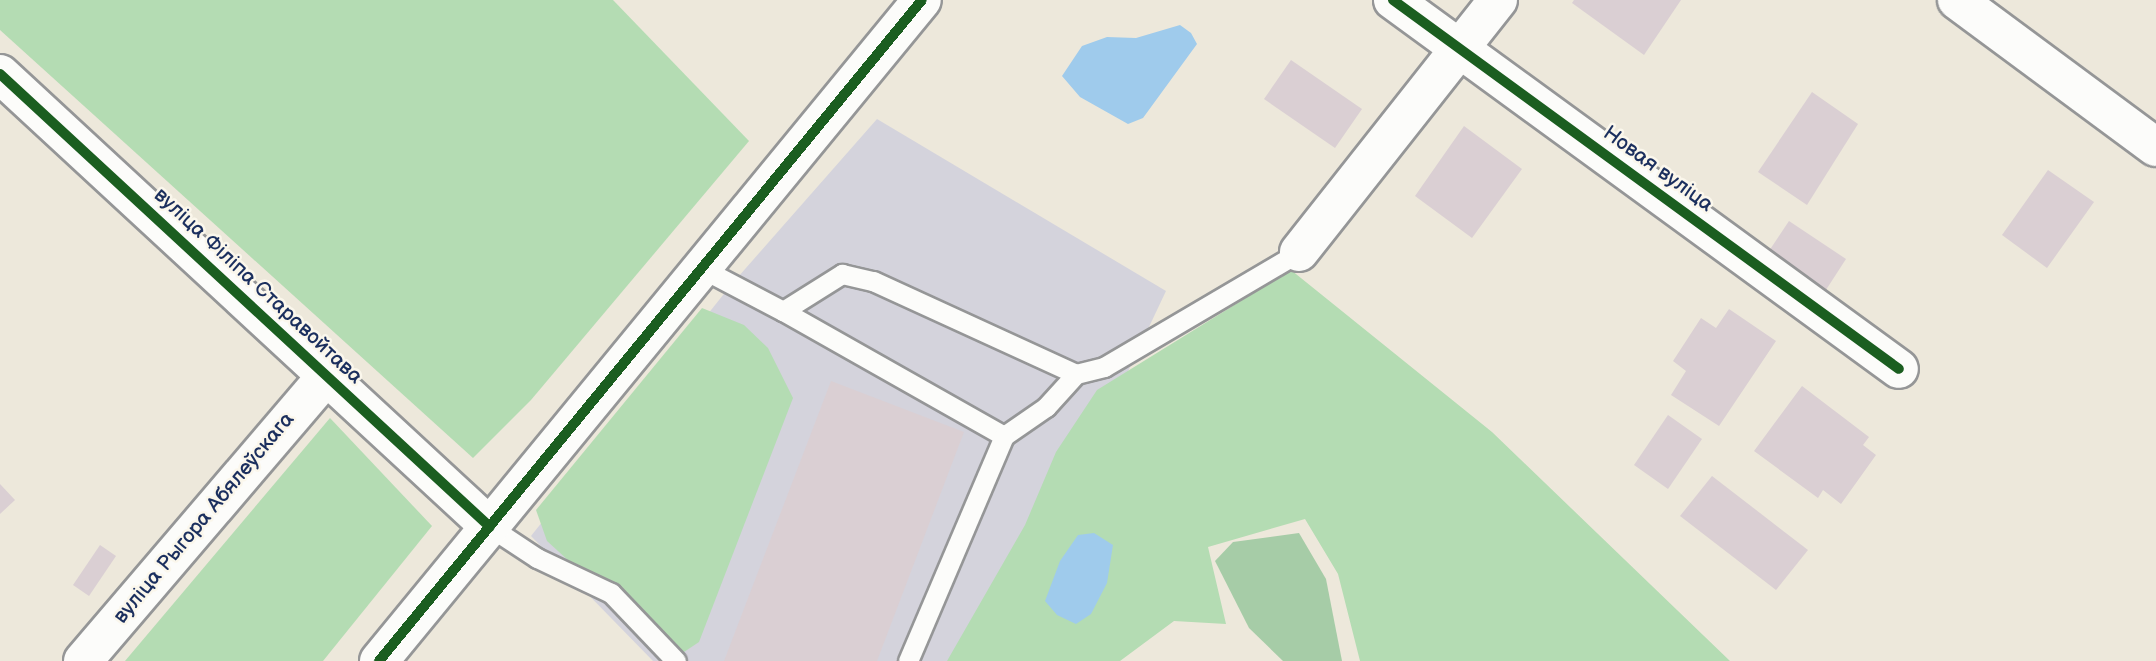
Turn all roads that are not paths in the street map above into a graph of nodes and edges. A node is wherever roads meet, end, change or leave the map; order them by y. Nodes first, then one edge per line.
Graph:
1 (922, 0) edge
2 (1393, 0) edge
3 (1498, 0) edge
4 (1956, 0) edge
5 (1461, 49) junction
6 (0, 74) edge
7 (2156, 147) edge
8 (1299, 252) joint
9 (701, 268) junction
10 (783, 311) junction
11 (1899, 369) dead end
12 (1076, 374) junction
13 (326, 376) junction
14 (1004, 436) junction
15 (490, 527) junction
16 (83, 661) edge
17 (379, 661) edge
18 (676, 661) edge
19 (908, 661) edge

1 - 9 street
2 - 5 street, Новая вуліца
3 - 5 street
4 - 7 street
5 - 8 street
5 - 11 street, Новая вуліца
6 - 13 street, вуліца Філіпа Старавойтава
8 - 12 lane
9 - 10 lane
9 - 15 street
10 - 12 lane
10 - 14 lane
12 - 14 lane
13 - 15 street, вуліца Філіпа Старавойтава
13 - 16 street, вуліца Рыгора Абялеўскага
14 - 19 lane
15 - 17 street
15 - 18 lane

